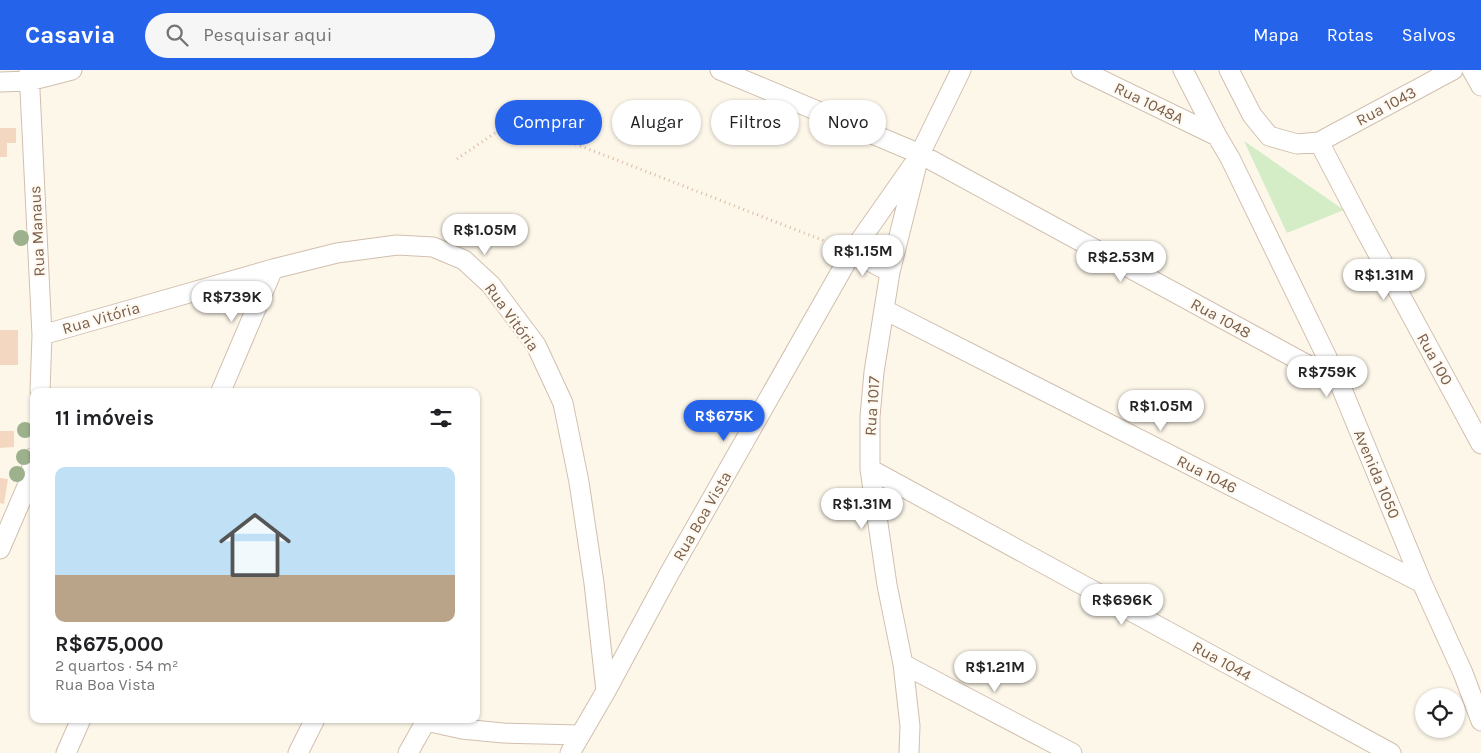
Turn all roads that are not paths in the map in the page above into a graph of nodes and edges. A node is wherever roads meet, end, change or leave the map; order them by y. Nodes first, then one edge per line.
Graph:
1 (72, 70) edge
2 (720, 70) edge
3 (961, 70) edge
4 (1081, 70) edge
5 (1183, 70) edge
6 (1229, 70) edge
7 (1453, 70) edge
8 (1472, 70) edge
9 (29, 75) edge
10 (0, 82) edge
11 (1481, 86) edge
12 (1217, 136) junction
13 (1319, 142) junction
14 (919, 155) junction
15 (852, 252) junction
16 (273, 269) junction
17 (890, 272) junction
18 (885, 310) junction
19 (42, 335) junction
20 (1338, 382) junction
21 (40, 388) edge
22 (222, 388) edge
23 (1481, 444) edge
24 (870, 469) junction
25 (30, 475) edge
26 (0, 549) edge
27 (1422, 583) junction
28 (903, 664) junction
29 (606, 690) junction
30 (1481, 721) edge
31 (79, 723) edge
32 (313, 723) edge
33 (423, 723) edge
34 (437, 723) edge
35 (580, 735) junction
36 (66, 753) edge
37 (298, 753) edge
38 (408, 753) edge
39 (570, 753) edge
40 (909, 753) edge
41 (1072, 753) edge
42 (1391, 753) edge

1 - 9 street
2 - 14 street, Rua 1048
3 - 14 street, Rua 1017
4 - 12 street, Rua 1048A
5 - 12 street, Avenida 1050
6 - 13 street
7 - 13 street, Rua 1043
8 - 11 street
9 - 10 street
9 - 19 street, Rua Manaus
12 - 20 street, Avenida 1050
13 - 23 street, Rua 100
14 - 15 street, Rua Boa Vista
14 - 17 street, Rua 1017
14 - 20 street, Rua 1048
15 - 17 street
15 - 29 street, Rua Boa Vista
16 - 19 street, Rua Vitória
16 - 22 street
16 - 29 street, Rua Vitória
17 - 18 street, Rua 1017
18 - 24 street, Rua 1017
18 - 27 street, Rua 1046
19 - 21 street, Rua Manaus
20 - 27 street, Avenida 1050
24 - 28 street, Rua 1017
24 - 42 street, Rua 1044
25 - 26 street
27 - 30 street, Avenida 1050
28 - 40 street, Rua 1017
28 - 41 street
29 - 35 street, Rua Boa Vista
31 - 36 street
32 - 37 street
33 - 38 street
34 - 35 street
35 - 39 street, Rua Boa Vista

